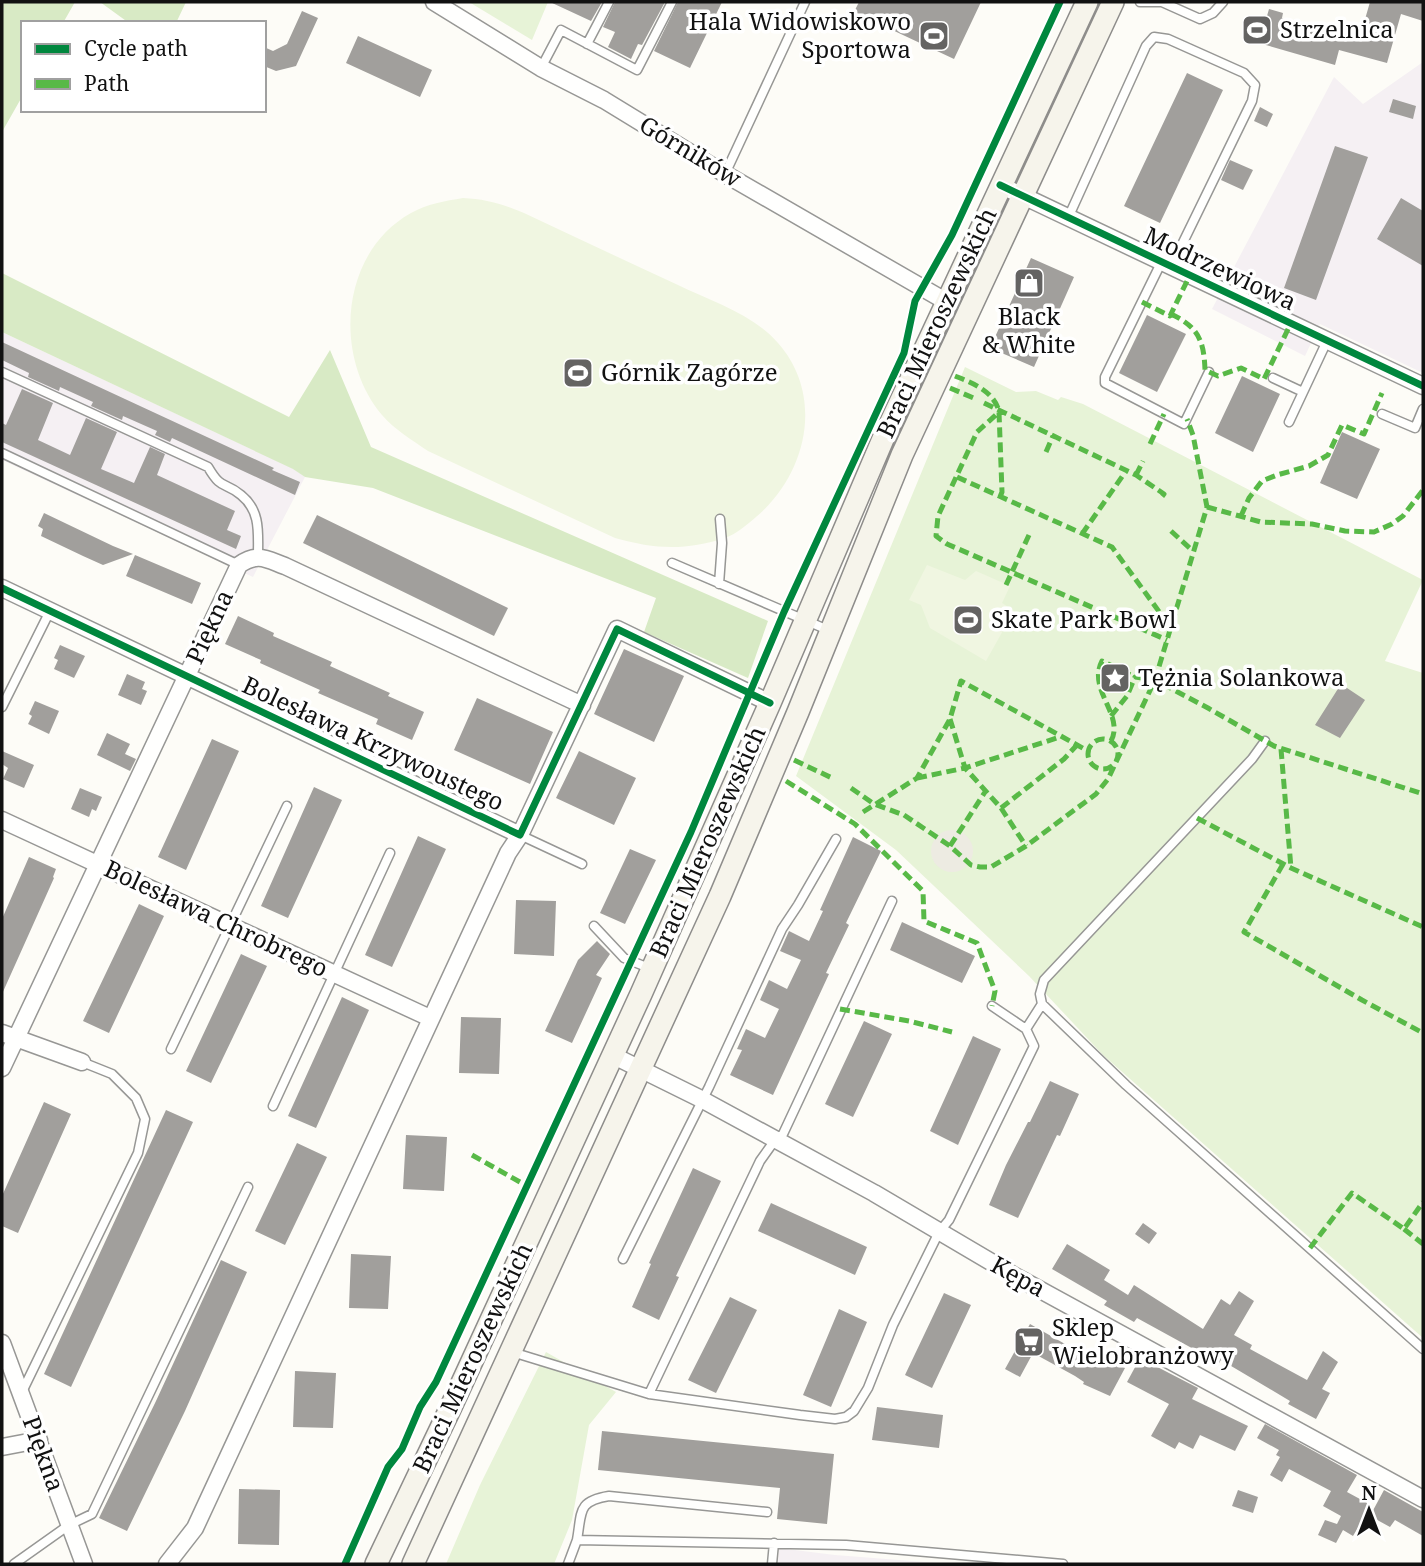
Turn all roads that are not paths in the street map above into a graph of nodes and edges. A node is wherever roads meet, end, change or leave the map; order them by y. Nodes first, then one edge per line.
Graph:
1 (434, 2) edge
2 (609, 2) edge
3 (672, 2) edge
4 (805, 2) edge
5 (1087, 2) edge
6 (1113, 2) edge
7 (1140, 2) edge
8 (1223, 2) edge
9 (587, 44) junction
10 (541, 68) junction
11 (725, 174) junction
12 (1000, 186) junction
13 (1022, 197) junction
14 (1068, 218) junction
15 (1165, 265) junction
16 (947, 302) junction
17 (1327, 341) junction
18 (2, 372) edge
19 (1209, 372) dead end
20 (1273, 379) dead end
21 (1423, 386) edge
22 (1303, 392) junction
23 (1423, 409) edge
24 (1382, 414) dead end
25 (1289, 422) dead end
26 (2, 453) edge
27 (720, 519) dead end
28 (258, 556) junction
29 (672, 564) dead end
30 (239, 565) junction
31 (719, 584) junction
32 (2, 589) edge
33 (50, 611) junction
34 (805, 621) junction
35 (831, 631) junction
36 (187, 677) junction
37 (770, 703) junction
38 (582, 705) junction
39 (2, 707) edge
40 (1265, 741) dead end
41 (287, 806) dead end
42 (2, 820) edge
43 (520, 835) junction
44 (836, 839) dead end
45 (390, 853) dead end
46 (97, 863) junction
47 (582, 864) dead end
48 (892, 901) dead end
49 (231, 924) junction
50 (594, 926) dead end
51 (652, 970) junction
52 (335, 975) junction
53 (1042, 1004) junction
54 (992, 1006) dead end
55 (430, 1018) junction
56 (1026, 1030) junction
57 (9, 1036) edge
58 (172, 1049) dead end
59 (612, 1055) junction
60 (82, 1062) joint
61 (2, 1068) edge
62 (641, 1069) junction
63 (701, 1099) junction
64 (273, 1106) dead end
65 (775, 1140) junction
66 (248, 1187) dead end
67 (939, 1232) junction
68 (623, 1259) dead end
69 (2, 1343) edge
70 (1423, 1349) edge
71 (512, 1352) junction
72 (5, 1359) edge
73 (649, 1394) junction
74 (21, 1395) junction
75 (39, 1440) junction
76 (2, 1447) edge
77 (1423, 1499) edge
78 (767, 1512) dead end
79 (69, 1525) junction
80 (578, 1540) junction
81 (774, 1543) junction
82 (14, 1564) edge
83 (84, 1564) edge
84 (167, 1564) edge
85 (376, 1564) edge
86 (413, 1564) edge
87 (568, 1564) edge
88 (772, 1564) edge
89 (1063, 1564) edge

1 - 10 street, Górników
2 - 9 lane
3 - 9 lane
4 - 11 lane
5 - 12 main road, Braci Mieroszewskich
6 - 13 main road, Braci Mieroszewskich
7 - 8 lane
9 - 10 lane
10 - 11 street, Górników
11 - 16 street, Górników
12 - 13 street, Modrzewiowa
12 - 16 main road, Braci Mieroszewskich
13 - 14 street, Modrzewiowa
13 - 35 main road, Braci Mieroszewskich
14 - 15 street, Modrzewiowa
14 - 15 lane
15 - 17 street, Modrzewiowa
15 - 19 lane
16 - 34 main road, Braci Mieroszewskich
17 - 21 street, Modrzewiowa
17 - 22 lane
18 - 28 lane
20 - 22 lane
22 - 25 lane
23 - 24 lane
26 - 30 lane
27 - 31 lane
28 - 30 street, Piękna
28 - 38 street
29 - 31 lane
30 - 36 street, Piękna
31 - 34 lane
32 - 33 street, Bolesława Krzywoustego
33 - 36 street, Bolesława Krzywoustego
33 - 39 lane
34 - 35 lane
34 - 37 main road, Braci Mieroszewskich
35 - 62 main road, Braci Mieroszewskich
36 - 43 street, Bolesława Krzywoustego
36 - 46 street, Piękna
37 - 38 street, Bolesława Krzywoustego
37 - 51 main road, Braci Mieroszewskich
38 - 43 street, Bolesława Krzywoustego
40 - 53 lane
41 - 49 lane
42 - 46 street, Bolesława Chrobrego
43 - 47 lane
43 - 55 street
44 - 63 lane
45 - 52 lane
46 - 49 street, Bolesława Chrobrego
46 - 57 street, Piękna
48 - 65 lane
49 - 52 street, Bolesława Chrobrego
49 - 58 lane
50 - 51 lane
51 - 59 main road, Braci Mieroszewskich
52 - 55 street, Bolesława Chrobrego
52 - 64 lane
53 - 56 lane
53 - 70 lane
54 - 56 lane
55 - 84 street
56 - 67 lane
57 - 60 street
57 - 61 street, Piękna
59 - 62 street, Kępa
59 - 85 main road, Braci Mieroszewskich
60 - 74 lane
62 - 63 street, Kępa
62 - 71 main road, Braci Mieroszewskich
63 - 65 street, Kępa
63 - 68 lane
65 - 67 street, Kępa
65 - 73 lane
66 - 79 lane
67 - 73 lane
67 - 77 street, Kępa
69 - 72 street, Piękna
71 - 73 lane
71 - 86 main road, Braci Mieroszewskich
72 - 74 street, Piękna
74 - 75 street, Piękna
75 - 76 street
75 - 79 street, Piękna
78 - 80 lane
79 - 82 lane
79 - 83 street, Piękna
80 - 81 lane
80 - 87 lane
81 - 88 lane
81 - 89 lane

